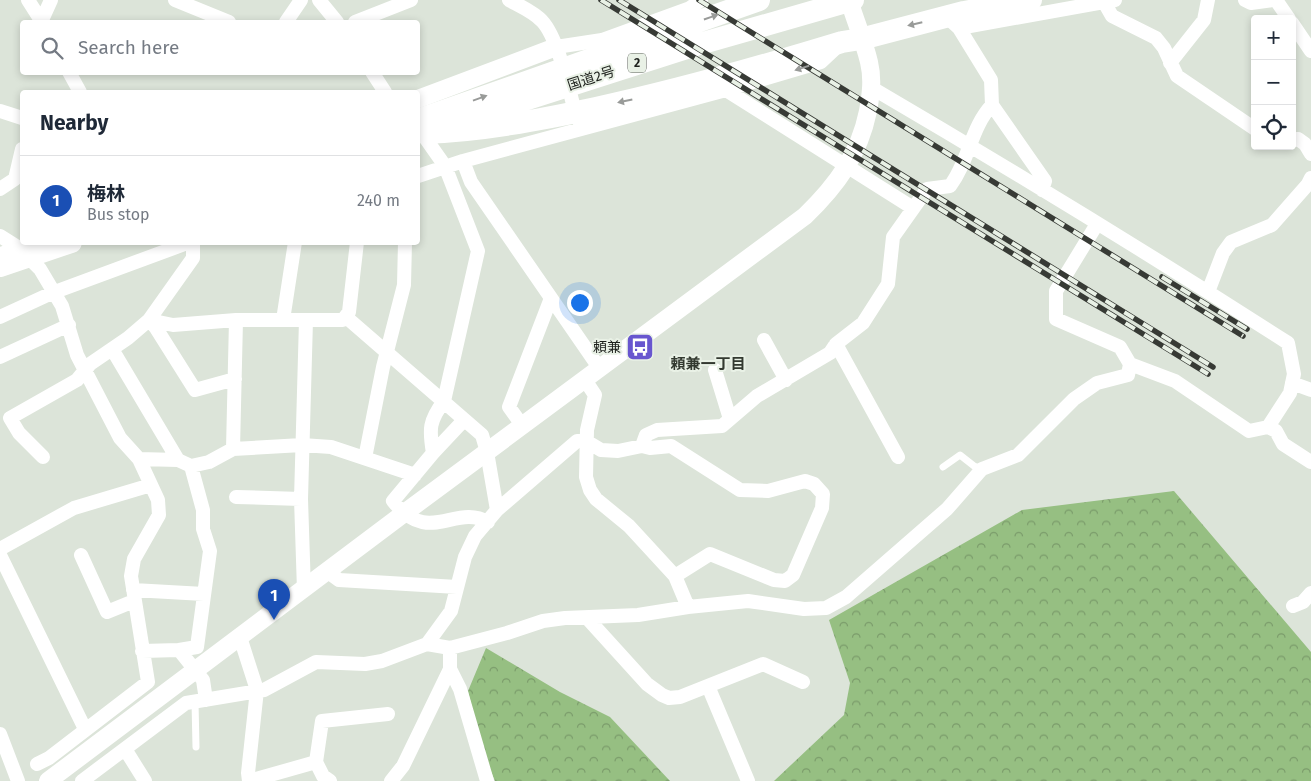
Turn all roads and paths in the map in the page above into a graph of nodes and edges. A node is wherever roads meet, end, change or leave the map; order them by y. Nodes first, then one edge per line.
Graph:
1 (28, 0) edge
2 (51, 0) edge
3 (175, 0) edge
4 (301, 0) edge
5 (319, 0) edge
6 (411, 0) edge
7 (510, 0) edge
8 (701, 0) edge
9 (760, 0) edge
10 (849, 0) edge
11 (853, 0) edge
12 (1031, 0) edge
13 (1208, 0) edge
14 (1245, 0) edge
15 (1275, 0) edge
16 (1109, 1) edge
17 (1286, 15) edge
18 (41, 20) edge
19 (43, 20) edge
20 (224, 20) edge
21 (287, 20) edge
22 (335, 20) edge
23 (360, 20) edge
24 (953, 22) junction
25 (1296, 30) edge
26 (851, 41) junction
27 (556, 46) junction
28 (1311, 51) edge
29 (1170, 64) junction
30 (71, 75) edge
31 (374, 75) edge
32 (872, 88) junction
33 (79, 90) edge
34 (384, 90) edge
35 (726, 90) junction
36 (420, 98) edge
37 (992, 105) junction
38 (0, 111) edge
39 (20, 117) edge
40 (1251, 126) edge
41 (420, 128) edge
42 (420, 128) edge
43 (420, 128) edge
44 (420, 129) edge
45 (580, 130) junction
46 (1296, 139) edge
47 (970, 146) junction
48 (1311, 154) edge
49 (20, 158) edge
50 (463, 161) junction
51 (445, 166) junction
52 (847, 167) junction
53 (420, 175) edge
54 (1310, 182) edge
55 (0, 189) edge
56 (1042, 190) junction
57 (913, 208) junction
58 (1097, 224) junction
59 (0, 236) edge
60 (28, 245) edge
61 (62, 245) edge
62 (183, 245) edge
63 (192, 245) edge
64 (295, 245) edge
65 (358, 245) edge
66 (405, 245) edge
67 (19, 248) junction
68 (0, 254) edge
69 (0, 266) edge
70 (1208, 292) junction
71 (52, 293) junction
72 (551, 298) junction
73 (0, 317) edge
74 (346, 317) junction
75 (236, 320) junction
76 (283, 320) junction
77 (306, 320) junction
78 (155, 323) junction
79 (68, 325) junction
80 (764, 340) dead end
81 (836, 344) junction
82 (112, 349) junction
83 (388, 352) junction
84 (0, 357) edge
85 (1130, 364) junction
86 (600, 369) junction
87 (87, 370) junction
88 (715, 370) dead end
89 (235, 379) junction
90 (584, 380) junction
91 (786, 380) junction
92 (1292, 383) junction
93 (1311, 390) edge
94 (444, 401) junction
95 (730, 419) junction
96 (464, 420) junction
97 (522, 425) junction
98 (1268, 427) junction
99 (586, 441) junction
100 (302, 444) junction
101 (642, 446) junction
102 (233, 449) junction
103 (487, 452) junction
104 (433, 453) junction
105 (43, 457) dead end
106 (898, 457) dead end
107 (365, 458) junction
108 (140, 459) junction
109 (178, 460) junction
110 (1311, 462) edge
111 (191, 466) junction
112 (943, 466) dead end
113 (982, 469) junction
114 (414, 475) junction
115 (151, 485) junction
116 (236, 497) dead end
117 (301, 499) junction
118 (497, 510) junction
119 (403, 514) junction
120 (488, 522) junction
121 (0, 549) edge
122 (0, 555) edge
123 (81, 555) dead end
124 (328, 572) junction
125 (675, 576) junction
126 (457, 587) junction
127 (304, 590) junction
128 (1311, 593) edge
129 (204, 594) junction
130 (134, 595) junction
131 (1293, 606) dead end
132 (688, 607) junction
133 (588, 619) junction
134 (240, 636) junction
135 (427, 644) junction
136 (450, 648) junction
137 (180, 650) junction
138 (142, 651) junction
139 (450, 669) junction
140 (195, 671) junction
141 (803, 682) dead end
142 (708, 686) junction
143 (257, 690) junction
144 (200, 701) junction
145 (388, 714) dead end
146 (85, 729) junction
147 (0, 734) edge
148 (196, 747) dead end
149 (125, 749) junction
150 (316, 762) junction
151 (37, 764) dead end
152 (18, 781) edge
153 (48, 781) edge
154 (82, 781) edge
155 (145, 781) edge
156 (249, 781) edge
157 (330, 781) edge
158 (392, 781) edge
159 (487, 781) edge
160 (748, 781) edge

1 - 18 street
2 - 19 street
3 - 20 street
4 - 21 street
5 - 22 street
6 - 23 street
7 - 27 street
8 - 27 street
41 -> 9 highway
10 - 26 street
11 - 43 highway, 国道2号 / 2
12 - 24 highway
13 - 29 street
14 - 15 street
15 - 17 street
16 - 24 street
16 - 29 street
24 -> 26 highway
24 - 37 street
25 - 28 street
26 - 32 street
26 -> 35 street
26 -> 42 highway
27 - 36 street
27 - 45 street
29 - 40 street
30 - 33 street
31 - 34 street
32 - 47 street
32 - 52 street
35 - 45 street
35 - 52 street
37 - 47 street
37 - 56 street
38 - 39 street
44 - 51 street
45 - 50 street
46 - 48 street
47 - 56 street
47 - 57 street
49 - 55 street
50 - 51 street
50 - 72 street
51 - 53 street
51 - 94 street
52 - 57 street
52 - 86 street
54 - 70 street
56 - 58 street
57 - 81 street
58 - 70 street
58 - 85 street
59 - 67 street
60 - 67 street
61 - 69 highway
62 - 71 street
63 - 78 street
64 - 76 street
65 - 74 street
66 - 83 street
67 - 68 street
67 - 71 street
70 - 92 street
71 - 73 street
71 - 79 street
72 - 86 street
72 - 97 street
74 - 77 street
74 - 83 street
75 - 76 street
75 - 78 street
75 - 89 street
76 - 77 street
77 - 100 street
78 - 82 street
78 - 89 street
79 - 84 street
79 - 87 street
80 - 91 street
81 - 91 street
81 - 106 street
82 - 87 street
82 - 109 street
83 - 94 street
83 - 107 street
85 - 98 street
85 - 113 street
86 - 90 street
87 - 105 street
87 - 108 street
88 - 95 street
89 - 102 street
90 - 97 street
90 - 99 street
91 - 95 street
92 - 93 street
92 - 98 street
94 - 96 street
94 - 104 street
95 - 101 street
96 - 103 street
96 - 104 street
97 - 103 street
98 - 110 street
99 - 101 street
99 - 118 street
99 - 125 street
100 - 102 street
100 - 107 street
100 - 117 street
101 - 125 street
102 - 111 street
103 - 118 street
103 - 119 street
104 - 114 street
107 - 114 street
108 - 109 street
108 - 115 street
109 - 111 street
111 - 129 street
112 - 113 lane
113 - 132 street
114 - 119 street
115 - 121 street
115 - 130 street
116 - 117 street
117 - 127 street
118 - 120 street
119 - 120 street
119 - 124 street
120 - 126 street
122 - 146 street
123 - 130 street
124 - 126 street
124 - 127 street
125 - 132 street
126 - 135 street
127 - 134 street
128 - 131 street
129 - 130 street
129 - 137 street
130 - 138 street
132 - 133 street
133 - 136 street
133 - 142 street
134 - 140 street
134 - 143 street
135 - 136 street
135 - 143 street
136 - 139 street
137 - 138 street
137 - 140 street
138 - 146 street
139 - 158 street
139 - 159 street
140 - 144 street
140 - 153 street
141 - 142 street
142 - 160 street
143 - 144 street
143 - 156 street
144 - 148 lane
144 - 149 street
145 - 150 street
146 - 151 street
147 - 152 street
149 - 154 street
149 - 155 street
150 - 156 street
150 - 157 street

